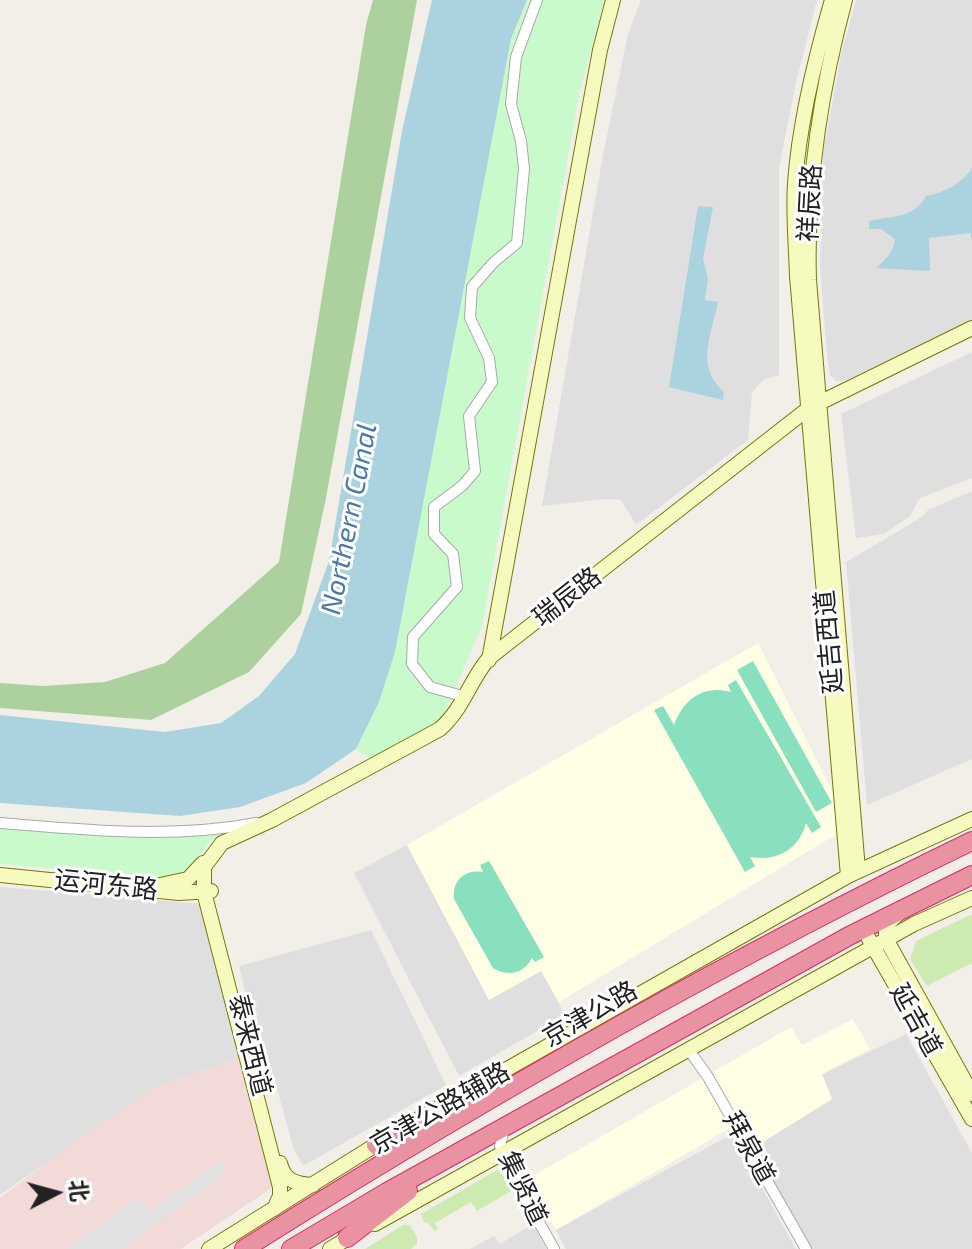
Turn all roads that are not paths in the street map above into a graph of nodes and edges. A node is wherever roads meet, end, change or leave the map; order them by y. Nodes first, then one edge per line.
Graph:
1 (537, 0) edge
2 (613, 0) edge
3 (832, 0) edge
4 (845, 0) edge
5 (972, 328) edge
6 (972, 335) edge
7 (813, 381) junction
8 (815, 409) junction
9 (792, 426) junction
10 (489, 664) junction
11 (466, 697) junction
12 (279, 819) junction
13 (972, 819) edge
14 (0, 823) edge
15 (972, 841) edge
16 (0, 873) edge
17 (853, 873) junction
18 (972, 875) edge
19 (206, 880) junction
20 (157, 885) junction
21 (972, 898) edge
22 (906, 907) junction
23 (849, 936) junction
24 (880, 942) junction
25 (689, 1050) junction
26 (972, 1094) edge
27 (470, 1111) junction
28 (972, 1119) edge
29 (506, 1126) junction
30 (376, 1145) junction
31 (466, 1148) junction
32 (498, 1155) junction
33 (437, 1165) junction
34 (313, 1185) junction
35 (274, 1209) junction
36 (347, 1238) junction
37 (209, 1249) edge
38 (244, 1249) edge
39 (291, 1249) edge
40 (330, 1249) edge
41 (552, 1249) edge
42 (806, 1249) edge

1 - 11 street
2 - 10 street
3 - 7 street, 祥辰路
4 - 7 street, 祥辰路
5 - 8 street, 瑞辰路
6 - 8 street, 瑞辰路
7 - 8 street, 祥辰路
7 - 9 street
8 - 9 street, 瑞辰路
8 - 17 street, 延吉西道
9 - 10 street, 瑞辰路
10 - 11 street, 瑞辰路
10 - 12 street, 瑞辰路
11 - 12 street, 瑞辰路
12 - 14 street
12 - 19 street, 瑞辰路
13 - 17 street, 京津公路辅路
15 - 27 highway, 京津公路
16 - 19 street, 运河东路
16 - 20 street
17 - 30 street, 京津公路辅路
18 - 22 highway
19 - 20 street
19 - 20 street, 瑞辰路
19 - 34 street, 泰来西道
19 - 35 street, 泰来西道
21 - 24 street
22 - 23 highway
22 - 24 street
23 - 24 street
23 - 29 highway
24 - 25 street
24 - 26 street, 延吉道
24 - 28 street, 延吉道
25 - 32 street
25 - 42 street, 拜泉道
27 - 30 highway
27 - 38 highway, 京津公路
29 - 31 highway
29 - 32 street, 集贤道
30 - 34 street, 京津公路辅路
31 - 32 street, 集贤道
31 - 33 highway
32 - 36 street
32 - 41 street, 集贤道
33 - 36 highway
33 - 39 highway
34 - 35 street, 京津公路辅路
35 - 37 street, 京津公路辅路
36 - 40 street

